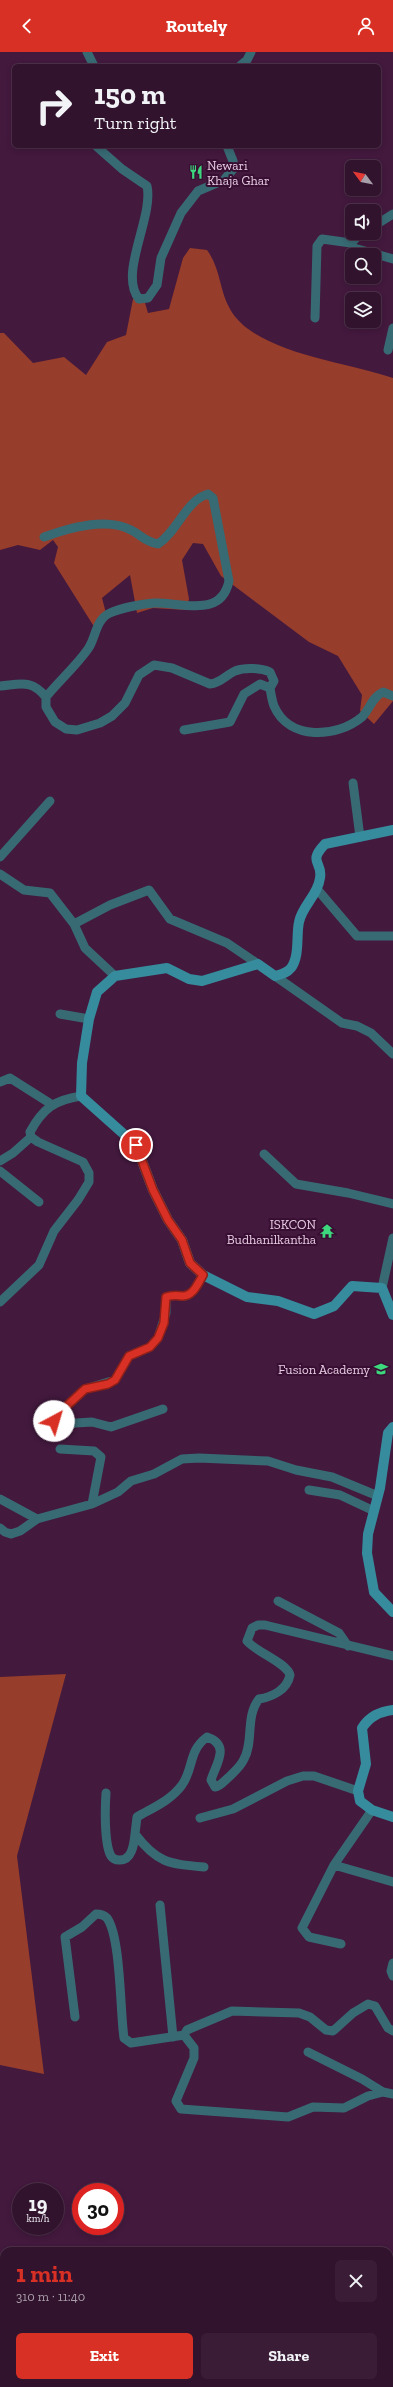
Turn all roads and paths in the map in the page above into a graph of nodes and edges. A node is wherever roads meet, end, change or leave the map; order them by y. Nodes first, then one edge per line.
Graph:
1 (87, 52) edge
2 (250, 52) edge
3 (93, 64) edge
4 (242, 64) edge
5 (98, 148) edge
6 (228, 148) edge
7 (393, 214) edge
8 (381, 222) edge
9 (354, 240) edge
10 (351, 243) junction
11 (393, 259) edge
12 (315, 318) dead end
13 (393, 328) edge
14 (388, 350) dead end
15 (44, 537) dead end
16 (0, 686) edge
17 (270, 688) junction
18 (393, 696) edge
19 (46, 697) junction
20 (184, 730) dead end
21 (354, 783) dead end
22 (50, 801) dead end
23 (393, 830) edge
24 (360, 837) junction
25 (0, 857) edge
26 (0, 874) edge
27 (317, 889) junction
28 (74, 924) junction
29 (393, 936) edge
30 (258, 964) junction
31 (115, 976) junction
32 (275, 976) junction
33 (60, 1014) dead end
34 (89, 1019) junction
35 (393, 1054) edge
36 (0, 1082) edge
37 (82, 1096) junction
38 (51, 1104) junction
39 (31, 1137) junction
40 (264, 1154) dead end
41 (0, 1161) edge
42 (0, 1171) edge
43 (39, 1202) dead end
44 (393, 1204) edge
45 (393, 1238) edge
46 (203, 1275) junction
47 (382, 1288) junction
48 (0, 1302) edge
49 (393, 1316) edge
50 (163, 1409) dead end
51 (393, 1427) edge
52 (60, 1449) dead end
53 (309, 1490) dead end
54 (378, 1496) junction
55 (0, 1499) edge
56 (92, 1504) junction
57 (374, 1511) junction
58 (37, 1519) junction
59 (0, 1528) edge
60 (278, 1601) dead end
61 (393, 1612) edge
62 (348, 1646) junction
63 (393, 1656) edge
64 (393, 1710) edge
65 (358, 1791) junction
66 (106, 1793) dead end
67 (372, 1810) junction
68 (393, 1816) edge
69 (200, 1818) dead end
70 (135, 1834) junction
71 (334, 1865) junction
72 (204, 1867) dead end
73 (393, 1882) edge
74 (160, 1906) dead end
75 (341, 1944) dead end
76 (393, 1963) edge
77 (393, 1976) edge
78 (75, 2017) dead end
79 (393, 2030) edge
80 (184, 2035) junction
81 (173, 2037) junction
82 (308, 2052) dead end
83 (384, 2092) junction
84 (393, 2094) edge
85 (393, 2324) edge
86 (393, 2331) edge

1 - 3 street
2 - 4 street
5 - 6 street
7 - 8 street
9 - 10 street
10 - 11 street
10 - 12 street
13 - 14 street
15 - 19 street
16 - 19 street
17 - 18 street
17 - 19 street
17 - 20 street
21 - 24 street
22 - 25 street
23 - 24 street
24 - 27 street
26 - 28 street
27 - 29 street
27 - 32 street
28 - 30 street
28 - 31 street
30 - 31 street
30 - 32 street
31 - 34 street
32 - 35 street
33 - 34 street
34 - 37 street
36 - 38 street
37 - 38 street
37 - 46 street
38 - 39 street
39 - 41 street
39 - 48 street
40 - 44 street
42 - 43 street
45 - 47 street
46 - 47 street
46 - 50 street
47 - 49 street
51 - 54 street
52 - 56 street
53 - 57 street
54 - 56 street
54 - 57 street
55 - 58 street
56 - 58 street
57 - 61 street
58 - 59 street
60 - 62 street
62 - 63 street
62 - 70 street
64 - 65 street
65 - 67 street
65 - 69 street
66 - 70 street
67 - 68 street
67 - 71 street
70 - 72 street
71 - 73 street
71 - 75 street
74 - 81 street
76 - 77 street
78 - 81 street
79 - 80 street
80 - 81 street
80 - 83 street
82 - 83 street
83 - 84 street
85 - 86 street

